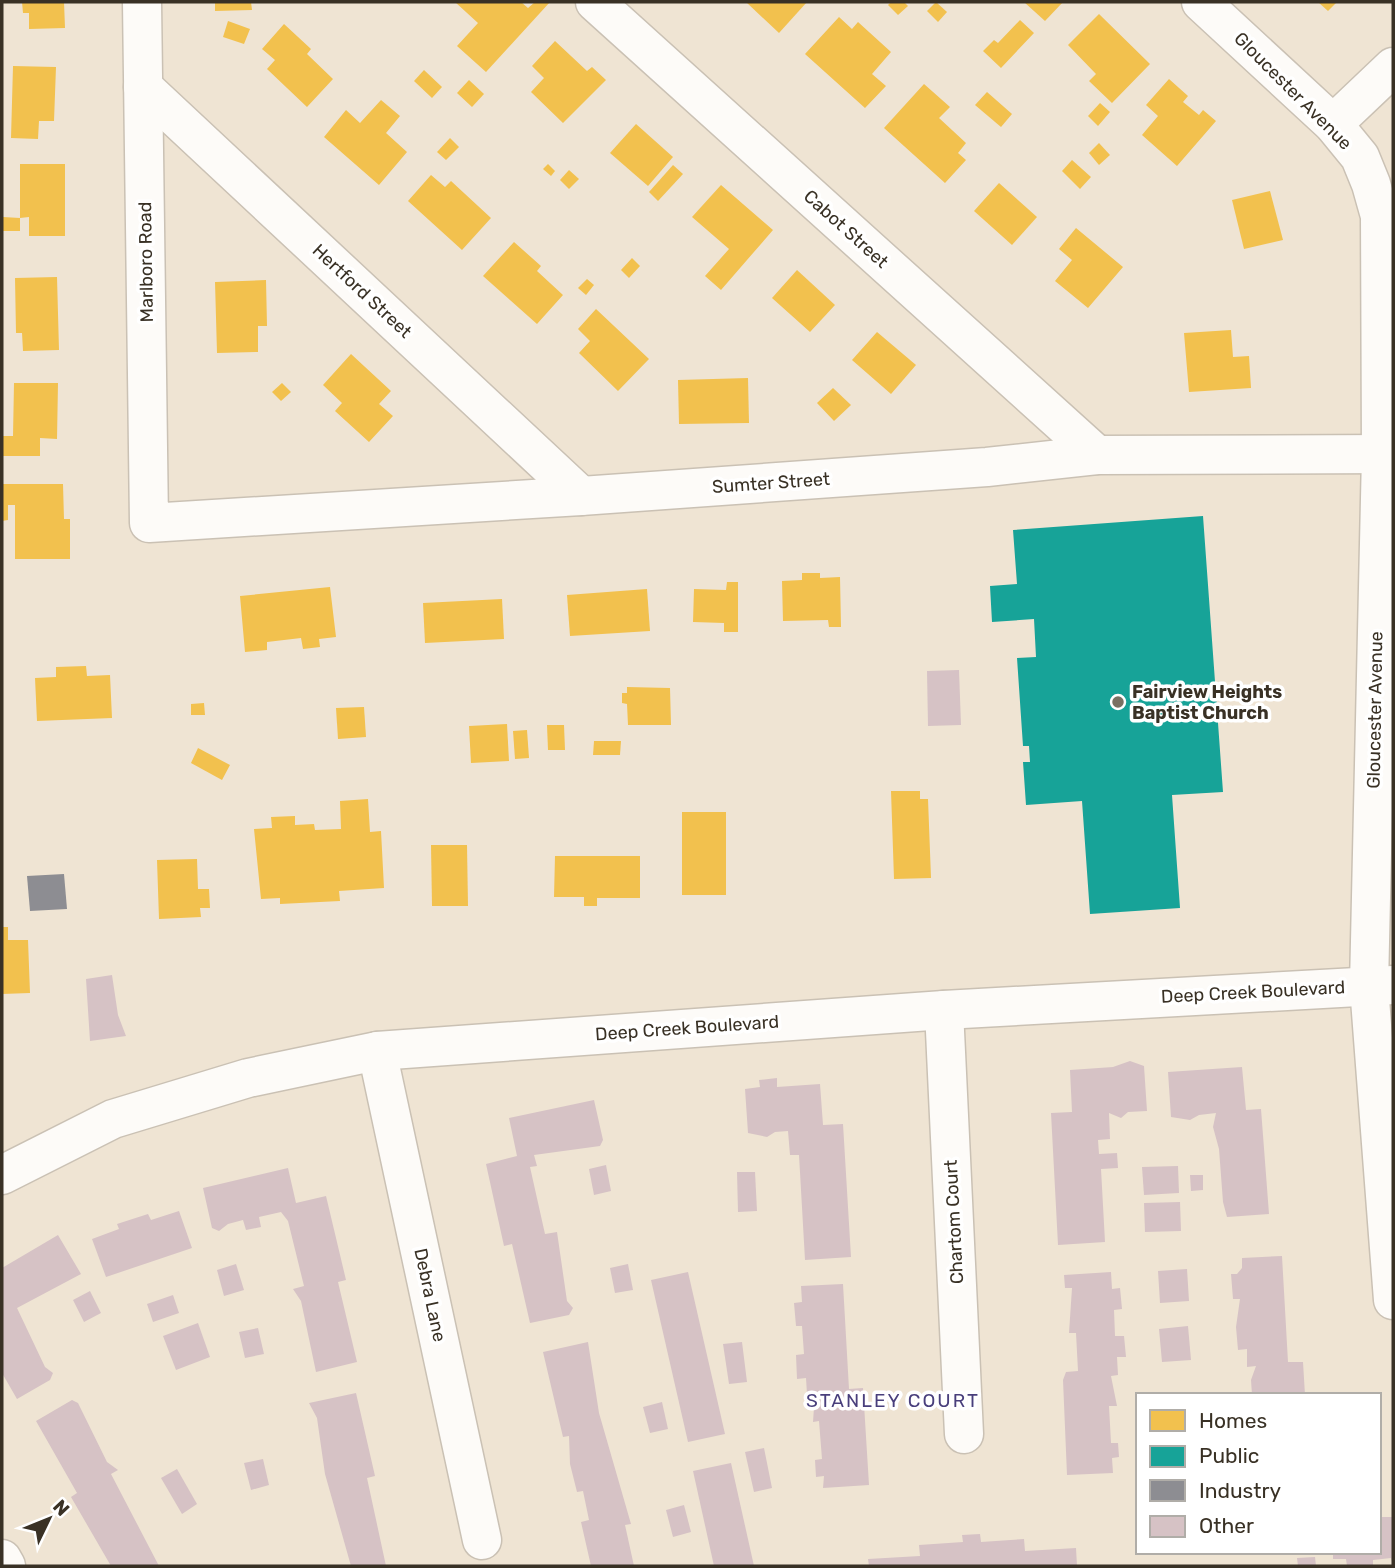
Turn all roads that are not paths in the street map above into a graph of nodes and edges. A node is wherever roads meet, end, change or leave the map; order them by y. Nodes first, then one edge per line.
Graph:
1 (142, 2) edge
2 (595, 2) edge
3 (1201, 2) edge
4 (1393, 66) edge
5 (143, 87) junction
6 (1333, 124) junction
7 (1387, 455) edge
8 (1097, 456) junction
9 (581, 496) junction
10 (149, 523) joint
11 (1381, 985) edge
12 (944, 1010) junction
13 (377, 1051) junction
14 (2, 1175) edge
15 (1393, 1300) edge
16 (964, 1434) dead end
17 (482, 1540) dead end
18 (2, 1559) edge
19 (6, 1566) edge

1 - 5 street, Marlboro Road
2 - 8 street, Cabot Street
3 - 6 street, Gloucester Avenue
4 - 6 street
5 - 9 street, Hertford Street
5 - 10 street, Marlboro Road
6 - 7 street, Gloucester Avenue
7 - 8 street, Sumter Street
7 - 11 street, Gloucester Avenue
8 - 9 street, Sumter Street
9 - 10 street, Sumter Street
11 - 12 street, Deep Creek Boulevard
11 - 15 street, Gloucester Avenue
12 - 13 street, Deep Creek Boulevard
12 - 16 street, Chartom Court
13 - 14 street, Deep Creek Boulevard
13 - 17 street, Debra Lane
18 - 19 street

